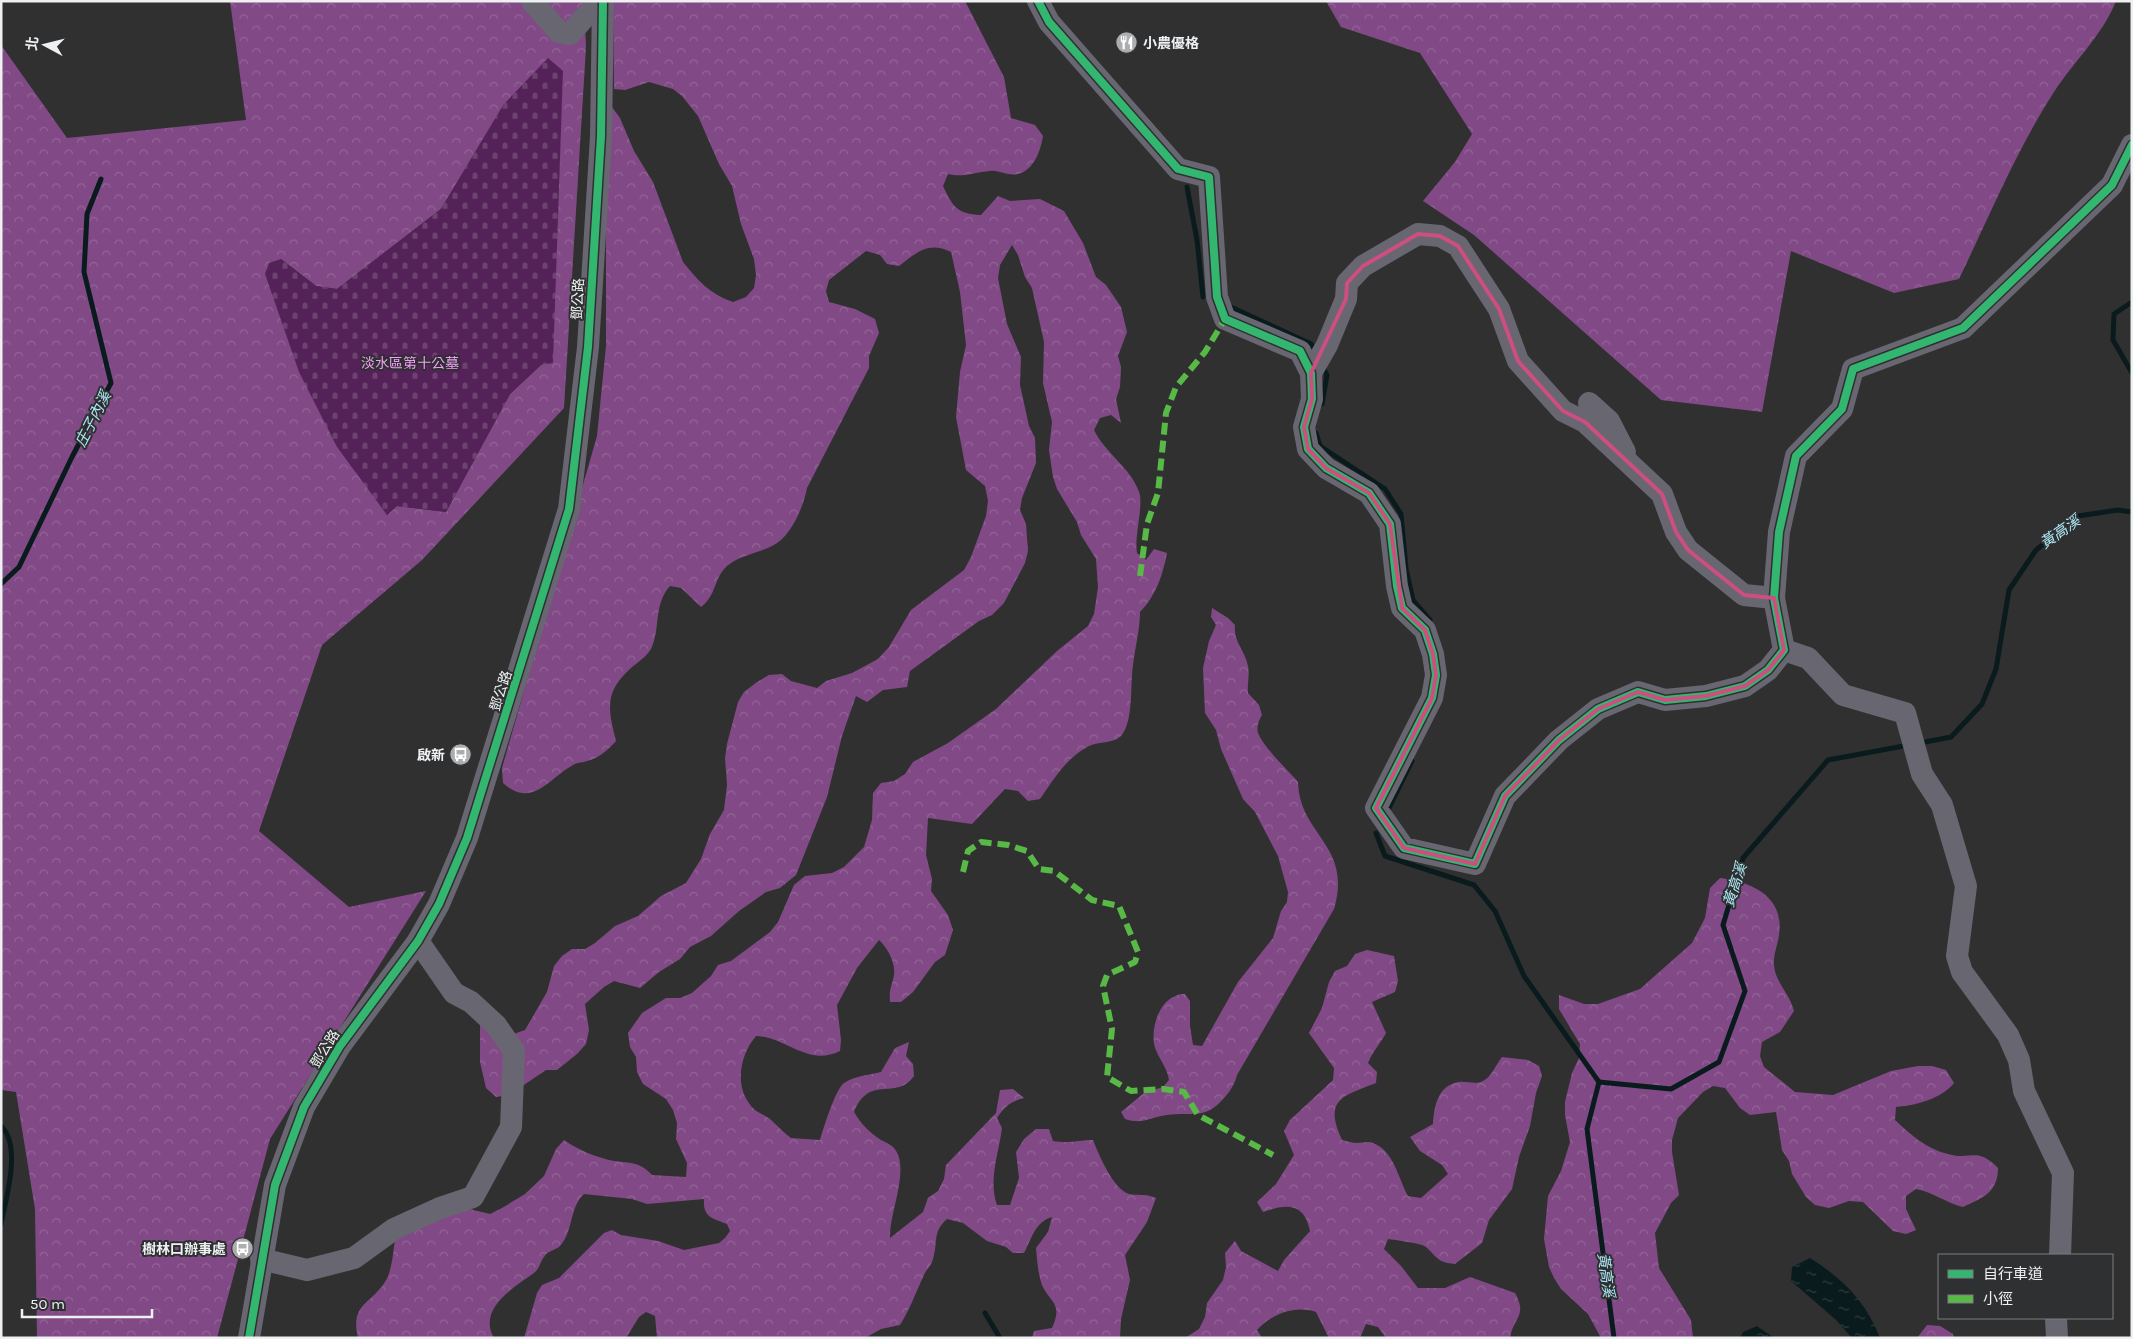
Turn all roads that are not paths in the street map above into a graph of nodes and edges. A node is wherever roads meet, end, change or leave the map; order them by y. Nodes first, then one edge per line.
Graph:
1 (532, 1) edge
2 (599, 1) edge
3 (603, 1) edge
4 (1038, 1) edge
5 (2132, 145) edge
6 (1311, 373) junction
7 (1589, 403) dead end
8 (1634, 469) junction
9 (1774, 598) junction
10 (1784, 650) junction
11 (418, 941) junction
12 (2060, 1254) edge
13 (261, 1259) junction
14 (2056, 1319) edge
15 (249, 1338) edge
16 (2057, 1338) edge

1 - 2 street
3 - 11 street, 鄧公路
4 - 6 street
5 - 9 street
6 - 8 street
6 - 10 street
7 - 8 street
8 - 9 street
9 - 10 street
10 - 12 street
11 - 13 street, 鄧公路
11 - 13 street
13 - 15 street, 鄧公路
14 - 16 street

